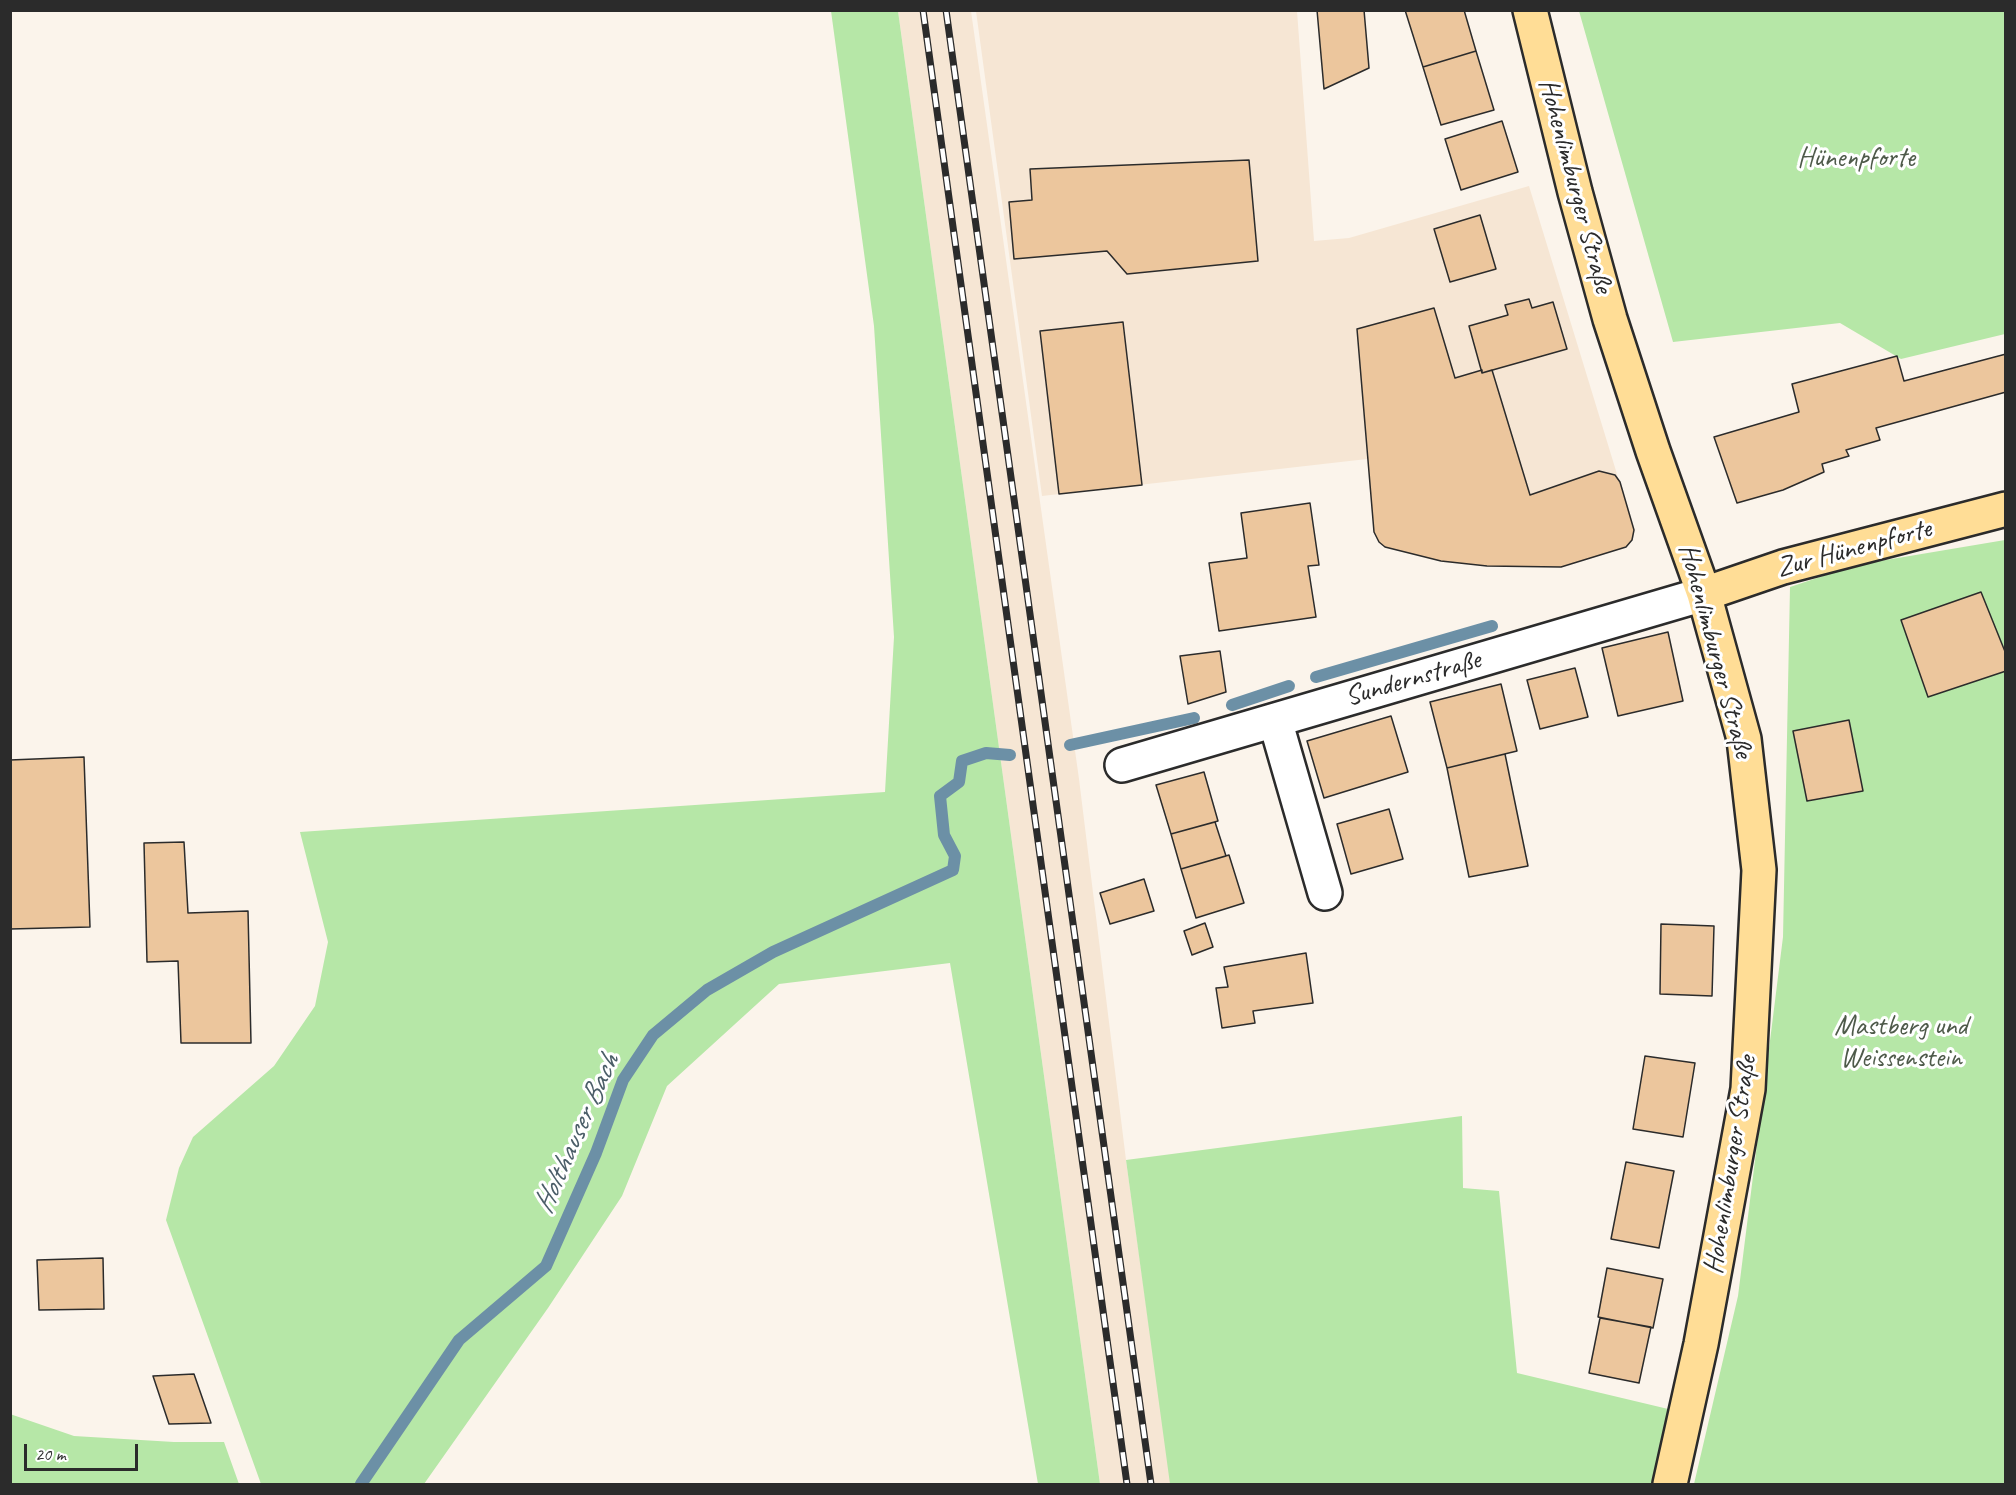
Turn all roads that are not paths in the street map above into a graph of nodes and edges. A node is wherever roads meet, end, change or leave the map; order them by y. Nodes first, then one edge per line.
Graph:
1 (1530, 10) edge
2 (2006, 509) edge
3 (1704, 594) junction
4 (1275, 720) junction
5 (1122, 765) dead end
6 (1324, 893) dead end
7 (1670, 1485) edge

1 - 3 main road, Hohenlimburger Straße
2 - 3 main road, Zur Hünenpforte
3 - 4 street, Sundernstraße
3 - 7 main road, Hohenlimburger Straße
4 - 5 street, Sundernstraße
4 - 6 street

